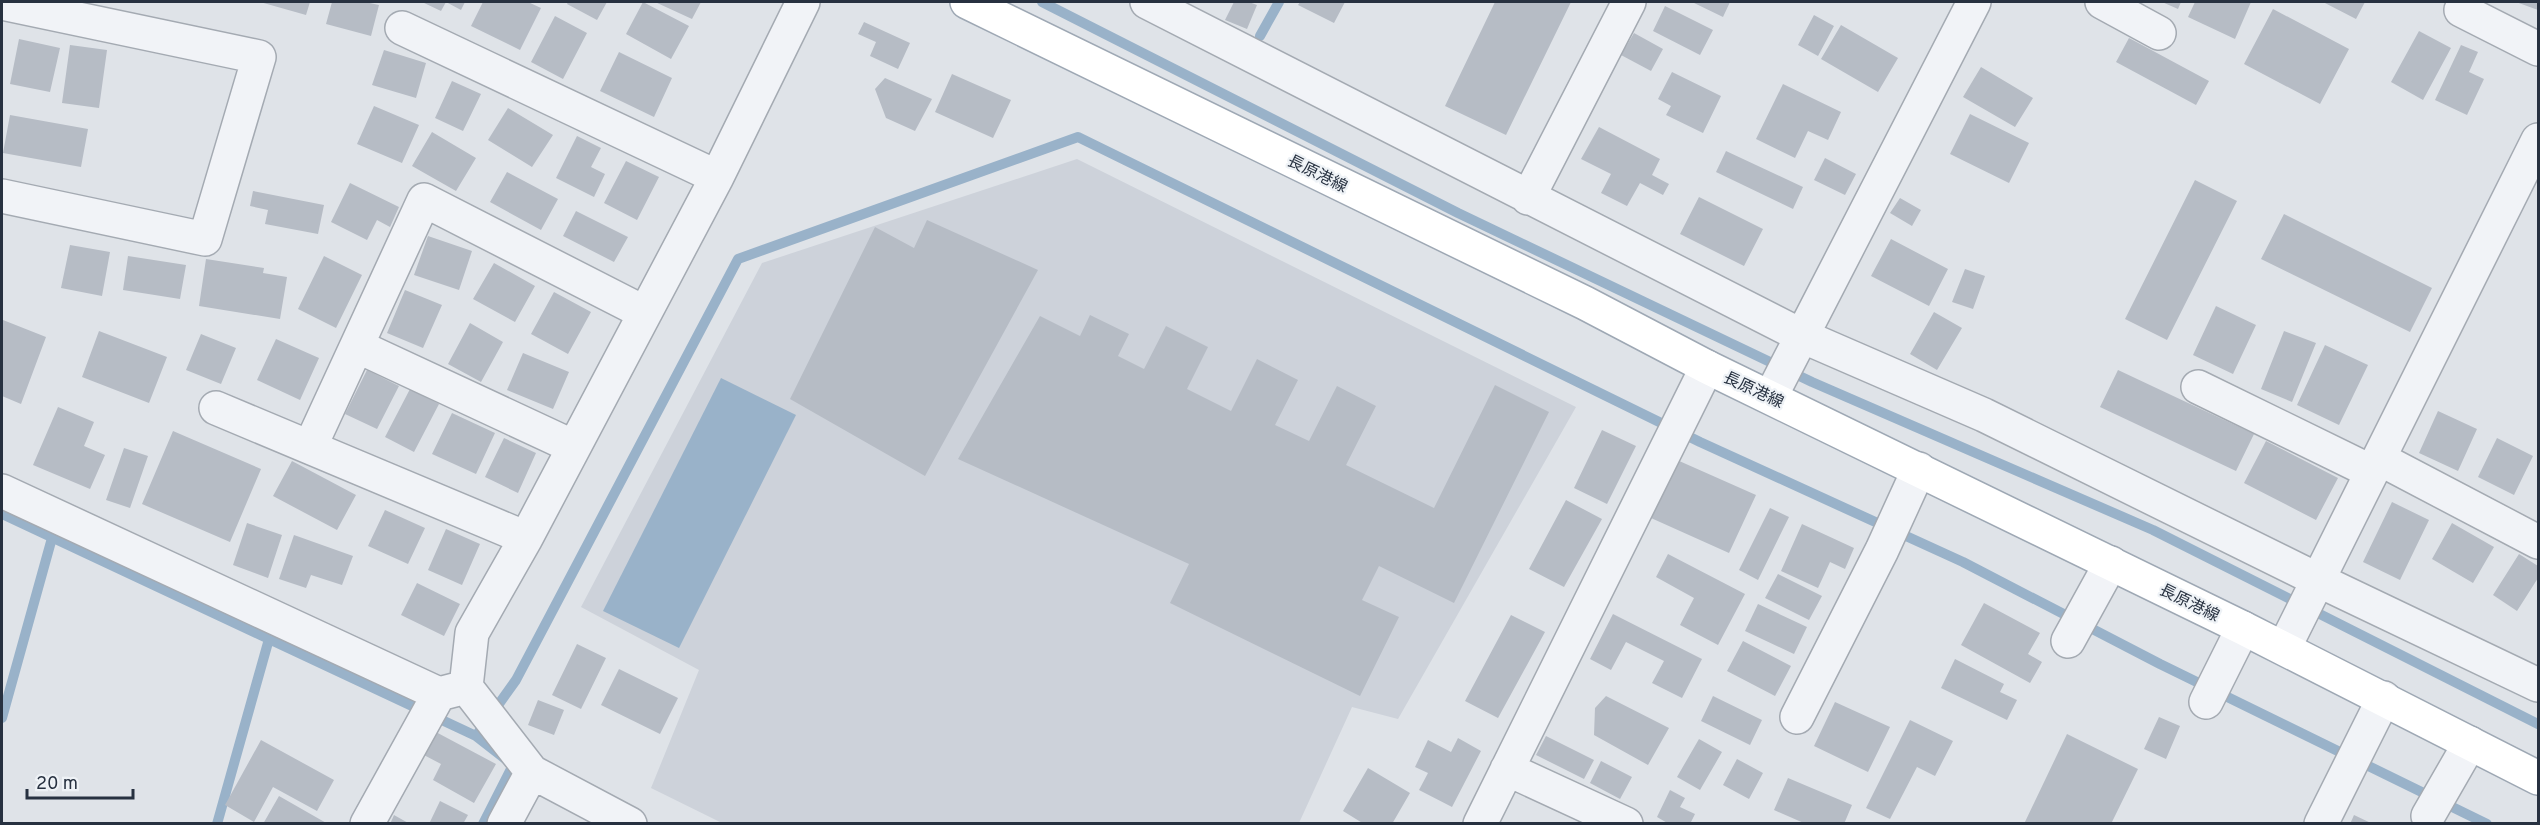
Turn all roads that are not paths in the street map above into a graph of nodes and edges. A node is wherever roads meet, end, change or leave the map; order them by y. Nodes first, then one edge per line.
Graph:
1 (803, 2) edge
2 (967, 2) edge
3 (1147, 2) edge
4 (1629, 2) edge
5 (1974, 2) edge
6 (2102, 2) edge
7 (2, 3) edge
8 (2461, 10) dead end
9 (402, 28) dead end
10 (2159, 33) dead end
11 (2538, 49) edge
12 (2538, 140) edge
13 (717, 177) junction
14 (2, 196) edge
15 (1528, 198) junction
16 (645, 313) junction
17 (1802, 336) junction
18 (357, 346) junction
19 (1707, 367) junction
20 (2198, 387) dead end
21 (1771, 396) junction
22 (216, 408) dead end
23 (310, 447) junction
24 (574, 447) junction
25 (2376, 466) junction
26 (1919, 469) junction
27 (2, 490) edge
28 (526, 538) junction
29 (2538, 542) edge
30 (2111, 564) junction
31 (2318, 580) junction
32 (2243, 628) junction
33 (2068, 641) dead end
34 (2284, 648) junction
35 (2538, 686) edge
36 (453, 691) junction
37 (2384, 698) junction
38 (2206, 702) dead end
39 (1797, 717) dead end
40 (2470, 743) junction
41 (1507, 769) junction
42 (532, 772) junction
43 (2538, 778) edge
44 (2428, 816) dead end
45 (367, 824) edge
46 (504, 824) edge
47 (630, 824) edge
48 (1480, 824) edge
49 (1626, 824) edge
50 (2321, 824) edge

1 - 13 street
2 - 19 main road, 長原港線
3 - 15 street
4 - 15 street
5 - 17 street
6 - 10 street
7 - 14 street
8 - 11 street
9 - 13 street
12 - 25 street
13 - 16 street
15 - 17 street
16 - 18 street
16 - 24 street
17 - 21 street
17 - 31 street
18 - 23 street
18 - 24 street
19 - 21 main road, 長原港線
19 - 41 street
20 - 25 street
21 - 26 main road, 長原港線
22 - 23 street
23 - 28 street
24 - 28 street
25 - 29 street
25 - 31 street
26 - 30 main road, 長原港線
26 - 39 street
27 - 36 street
28 - 36 street
30 - 32 main road, 長原港線
30 - 33 street
31 - 34 street
31 - 35 street
32 - 34 main road, 長原港線
32 - 38 street
34 - 37 main road, 長原港線
36 - 42 street
36 - 45 street
37 - 40 main road, 長原港線
37 - 50 street
40 - 43 main road, 長原港線
40 - 44 street
41 - 48 street
41 - 49 street
42 - 46 street
42 - 47 street

